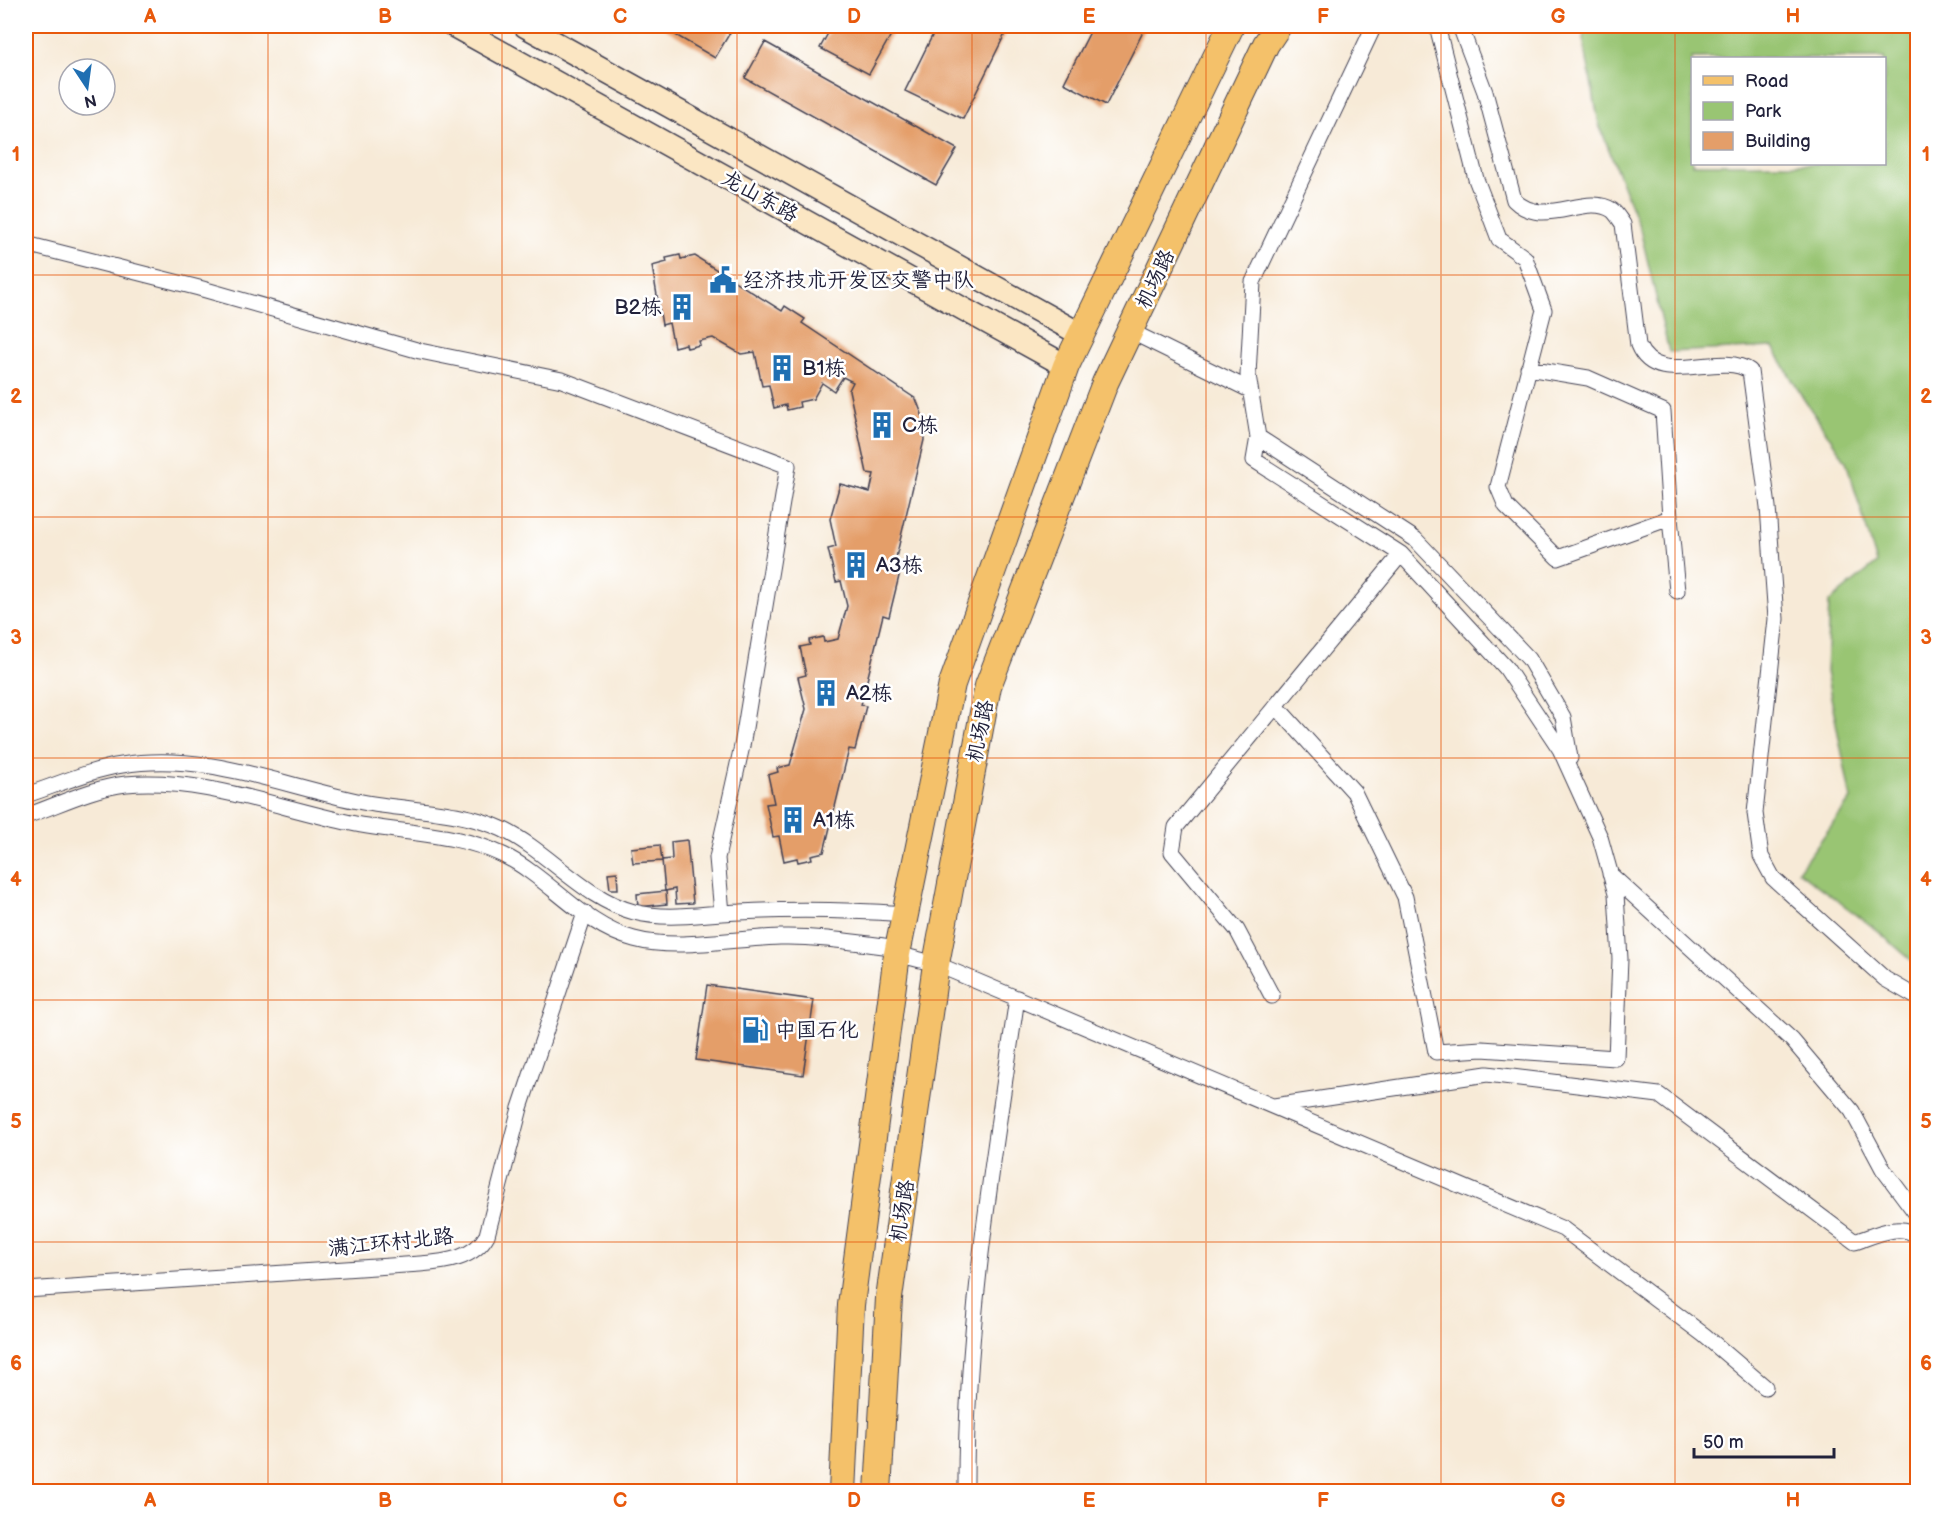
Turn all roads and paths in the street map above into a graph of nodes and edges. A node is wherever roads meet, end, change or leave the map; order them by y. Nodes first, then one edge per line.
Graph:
1 (454, 26) edge
2 (525, 26) edge
3 (1231, 26) edge
4 (1278, 26) edge
5 (1374, 26) edge
6 (1437, 26) edge
7 (1460, 26) edge
8 (26, 244) edge
9 (1018, 300) junction
10 (1001, 330) junction
11 (1130, 331) junction
12 (1080, 334) junction
13 (1066, 366) junction
14 (1528, 368) junction
15 (1250, 390) junction
16 (1258, 437) junction
17 (1670, 518) junction
18 (1401, 554) junction
19 (1677, 591) dead end
20 (1275, 706) junction
21 (1574, 779) junction
22 (26, 795) edge
23 (26, 816) edge
24 (1610, 874) junction
25 (585, 913) junction
26 (722, 913) junction
27 (906, 914) junction
28 (898, 951) junction
29 (936, 964) junction
30 (1272, 996) dead end
31 (1017, 998) junction
32 (1917, 998) edge
33 (1274, 1106) junction
34 (1917, 1216) edge
35 (1917, 1237) edge
36 (26, 1290) edge
37 (1765, 1387) dead end
38 (842, 1491) edge
39 (878, 1491) edge
40 (966, 1491) edge

1 - 10 main road, 龙山东路
2 - 9 main road, 龙山东路
3 - 12 main road, 机场路
4 - 11 main road, 机场路
5 - 15 street
6 - 14 street
7 - 32 street
8 - 26 street
9 - 10 main road
9 - 12 main road, 龙山东路
10 - 13 main road, 龙山东路
11 - 15 street
11 - 29 main road, 机场路
12 - 13 main road, 机场路
13 - 27 main road, 机场路
14 - 17 street
14 - 17 street
15 - 16 street
16 - 18 street
16 - 21 street
17 - 19 street
18 - 20 street
18 - 21 street
20 - 24 street
20 - 30 street
21 - 24 street
22 - 26 street
23 - 25 street
24 - 34 street
25 - 28 street
25 - 36 street, 满江环村北路
26 - 27 street
27 - 28 main road, 机场路
28 - 29 street
28 - 38 main road, 机场路
29 - 31 street
29 - 39 main road, 机场路
31 - 33 street
31 - 40 street
33 - 35 street
33 - 37 street

